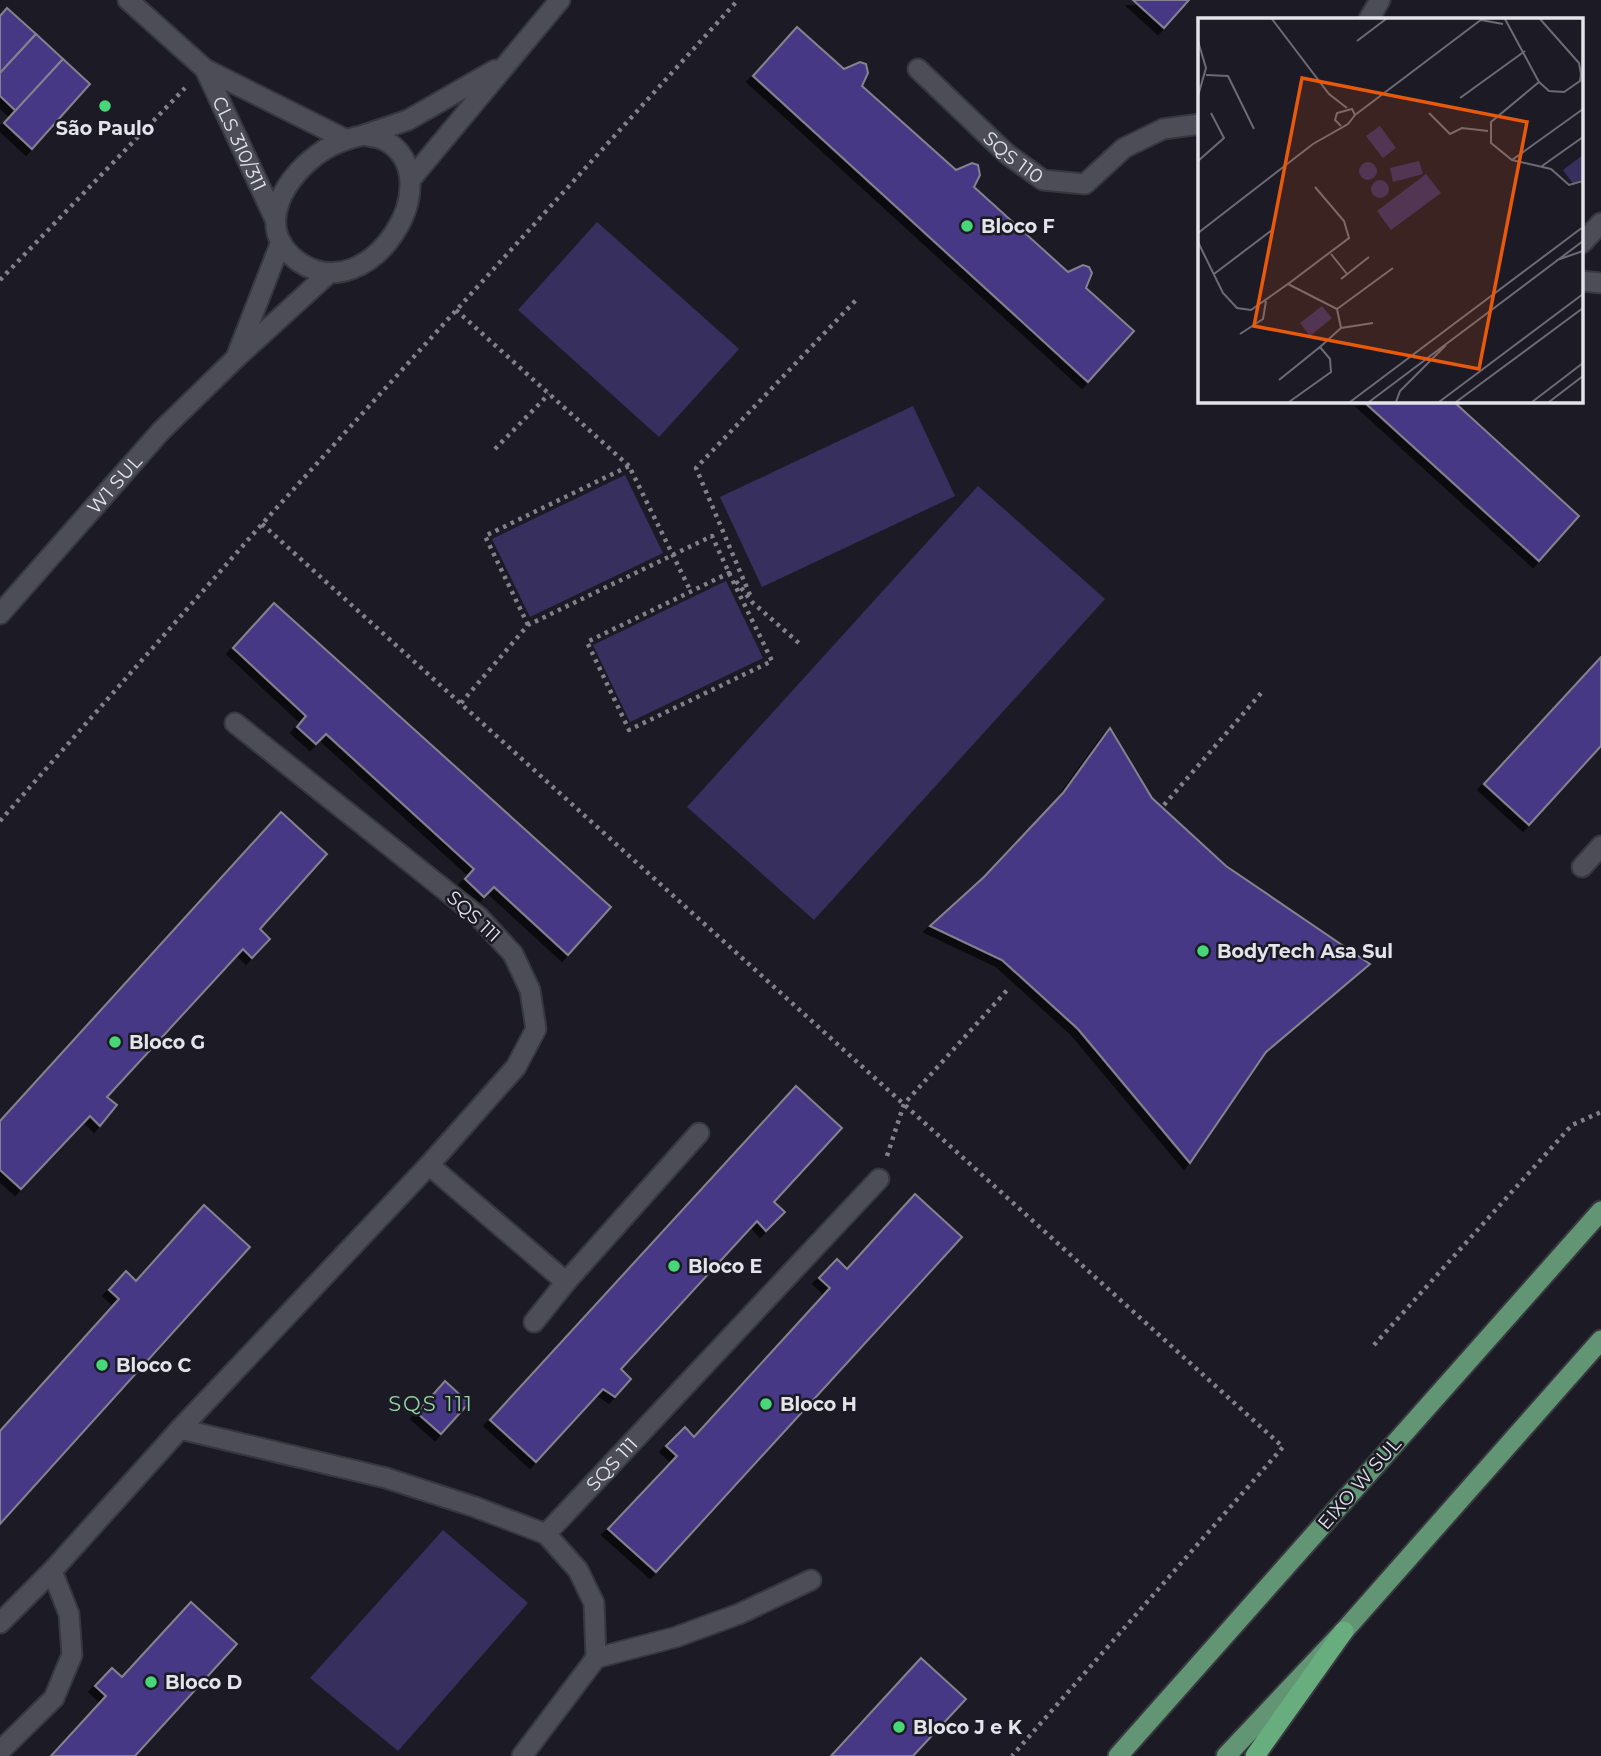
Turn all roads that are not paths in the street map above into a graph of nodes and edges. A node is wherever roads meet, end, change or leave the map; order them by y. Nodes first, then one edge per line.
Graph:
1 (128, 0) edge
2 (560, 0) edge
3 (1380, 0) edge
4 (1370, 18) edge
5 (505, 64) junction
6 (205, 69) junction
7 (918, 69) dead end
8 (1198, 124) edge
9 (354, 137) junction
10 (411, 179) junction
11 (274, 217) junction
12 (1601, 223) edge
13 (1584, 241) edge
14 (281, 242) junction
15 (329, 273) junction
16 (235, 359) junction
17 (0, 614) edge
18 (235, 723) dead end
19 (1601, 846) edge
20 (1583, 867) dead end
21 (699, 1133) dead end
22 (429, 1165) junction
23 (879, 1179) road end
24 (1601, 1211) edge
25 (566, 1282) junction
26 (534, 1322) dead end
27 (1601, 1340) edge
28 (180, 1429) junction
29 (546, 1534) junction
30 (52, 1571) junction
31 (811, 1580) dead end
32 (0, 1623) edge
33 (1344, 1630) junction
34 (597, 1658) junction
35 (0, 1751) edge
36 (522, 1756) edge
37 (1118, 1756) edge
38 (1226, 1756) edge
39 (1255, 1756) edge

1 - 6 street, CLS 310/311
2 - 5 street
3 - 4 street
5 - 9 street
5 - 10 street
6 - 9 street, CLS 310/311
6 - 11 street, CLS 310/311
7 - 8 street, SQS 110
9 - 10 street
9 - 11 street
10 - 15 street
11 - 14 street
12 - 13 street
14 - 15 street
14 - 16 street, W1 SUL
15 - 16 street, W1 SUL
16 - 17 street, W1 SUL
18 - 22 street, SQS 111
19 - 20 street
21 - 25 street
22 - 25 street
22 - 28 street, SQS 111
23 - 29 street, SQS 111
24 - 37 main road, EIXO W SUL
25 - 26 street
27 - 33 main road
28 - 29 street
28 - 30 street, SQS 111
29 - 34 street
30 - 32 street, SQS 111
30 - 35 street
31 - 34 street
33 - 38 main road
33 - 39 highway
34 - 36 street

